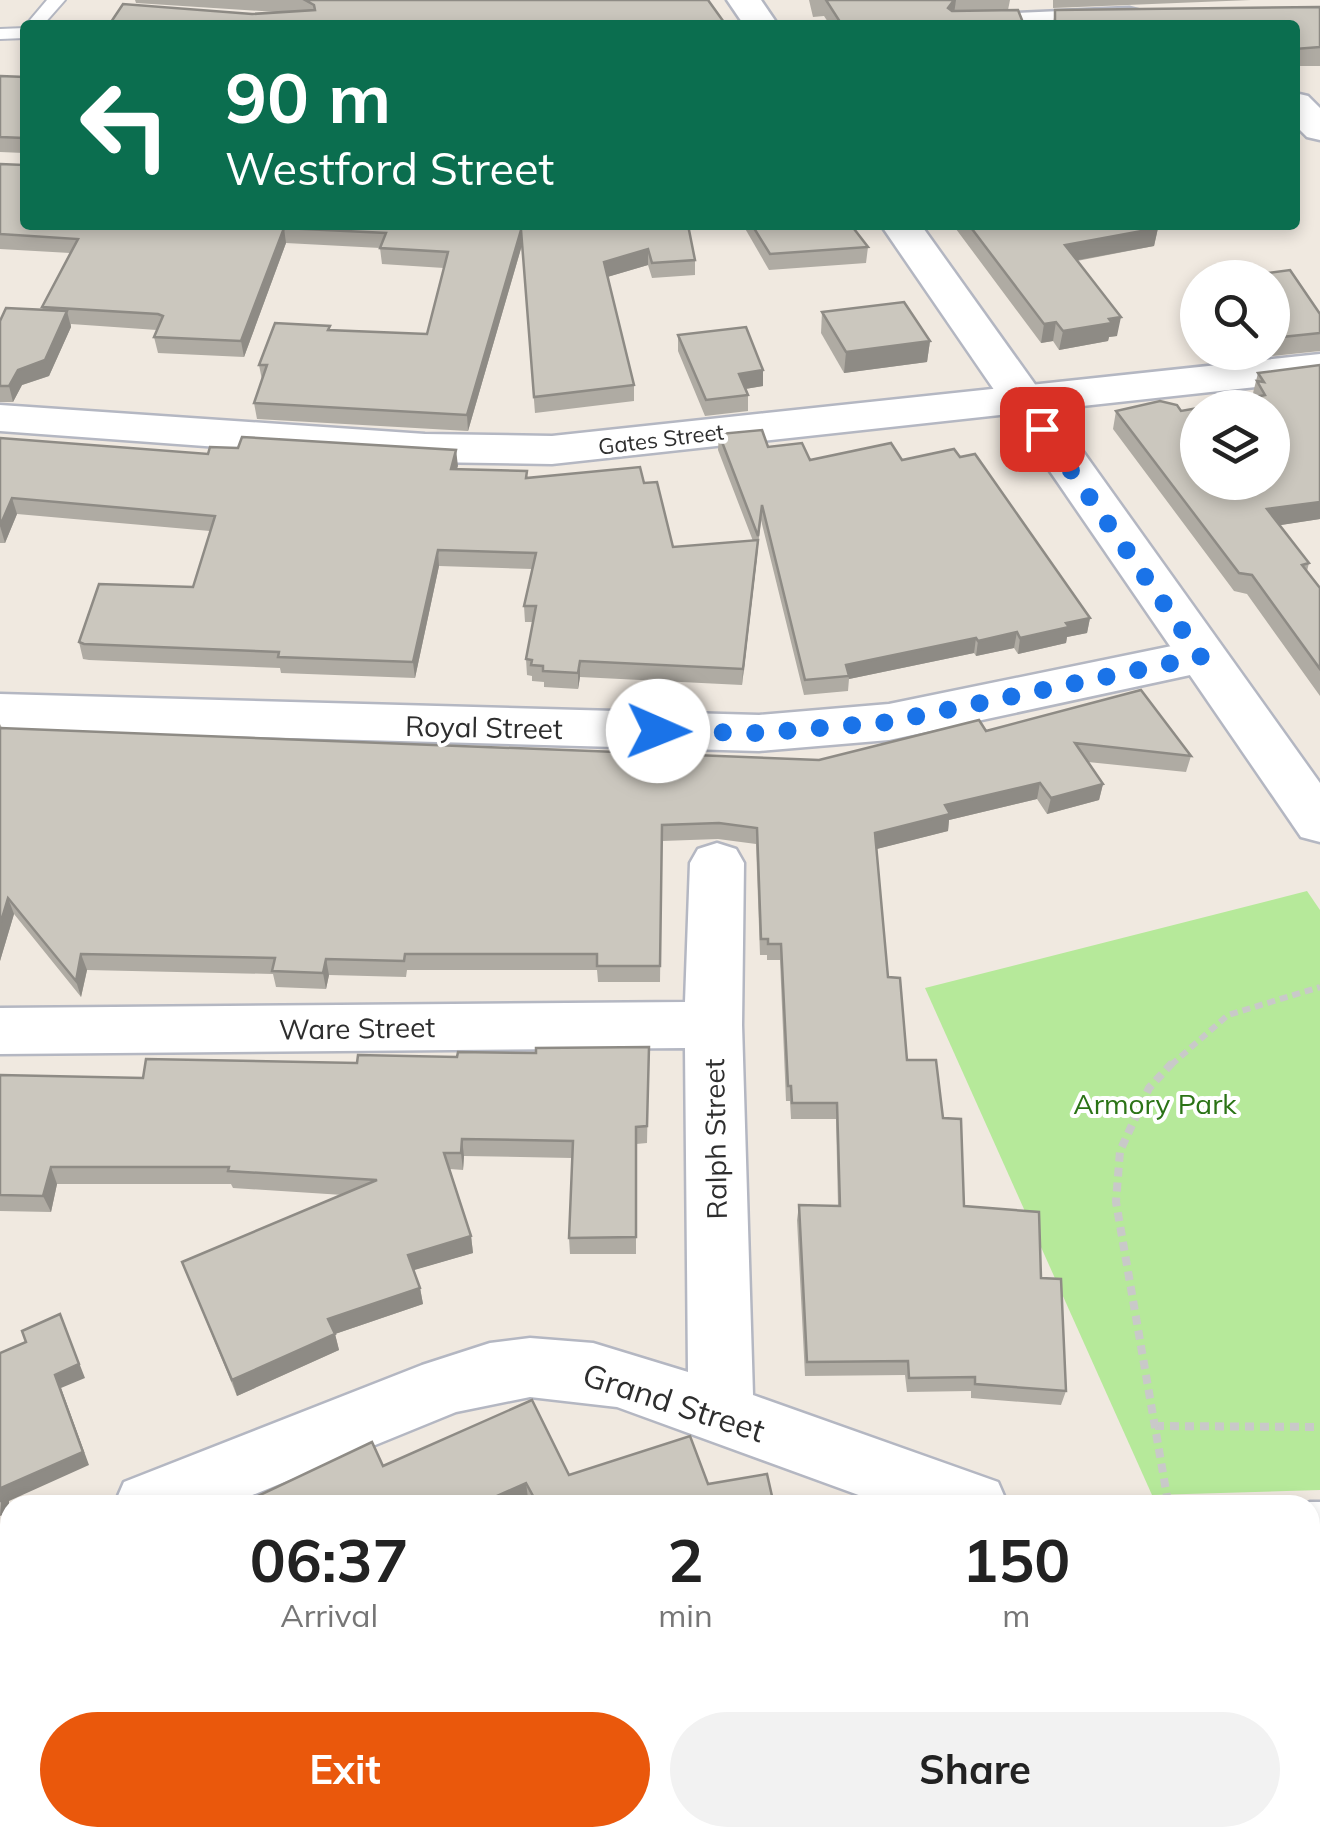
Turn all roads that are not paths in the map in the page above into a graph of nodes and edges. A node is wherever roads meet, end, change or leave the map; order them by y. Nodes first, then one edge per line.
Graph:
1 (56, 0) edge
2 (1171, 16) edge
3 (38, 20) edge
4 (1081, 20) edge
5 (1300, 109) edge
6 (1320, 129) edge
7 (904, 230) edge
8 (1320, 367) edge
9 (1020, 397) junction
10 (0, 418) edge
11 (1201, 657) junction
12 (0, 712) edge
13 (1320, 823) edge
14 (717, 863) dead end
15 (713, 1025) junction
16 (0, 1031) edge
17 (720, 1416) junction
18 (173, 1495) edge
19 (945, 1495) edge

1 - 3 lane
2 - 4 street
5 - 6 street
7 - 9 street
8 - 9 street, Gates Street
9 - 10 street, Gates Street
9 - 11 street
11 - 12 street, Royal Street
11 - 13 street
14 - 15 street, Ralph Street
15 - 16 street, Ware Street
15 - 17 street, Ralph Street
17 - 18 street, Grand Street
17 - 19 street, Grand Street

